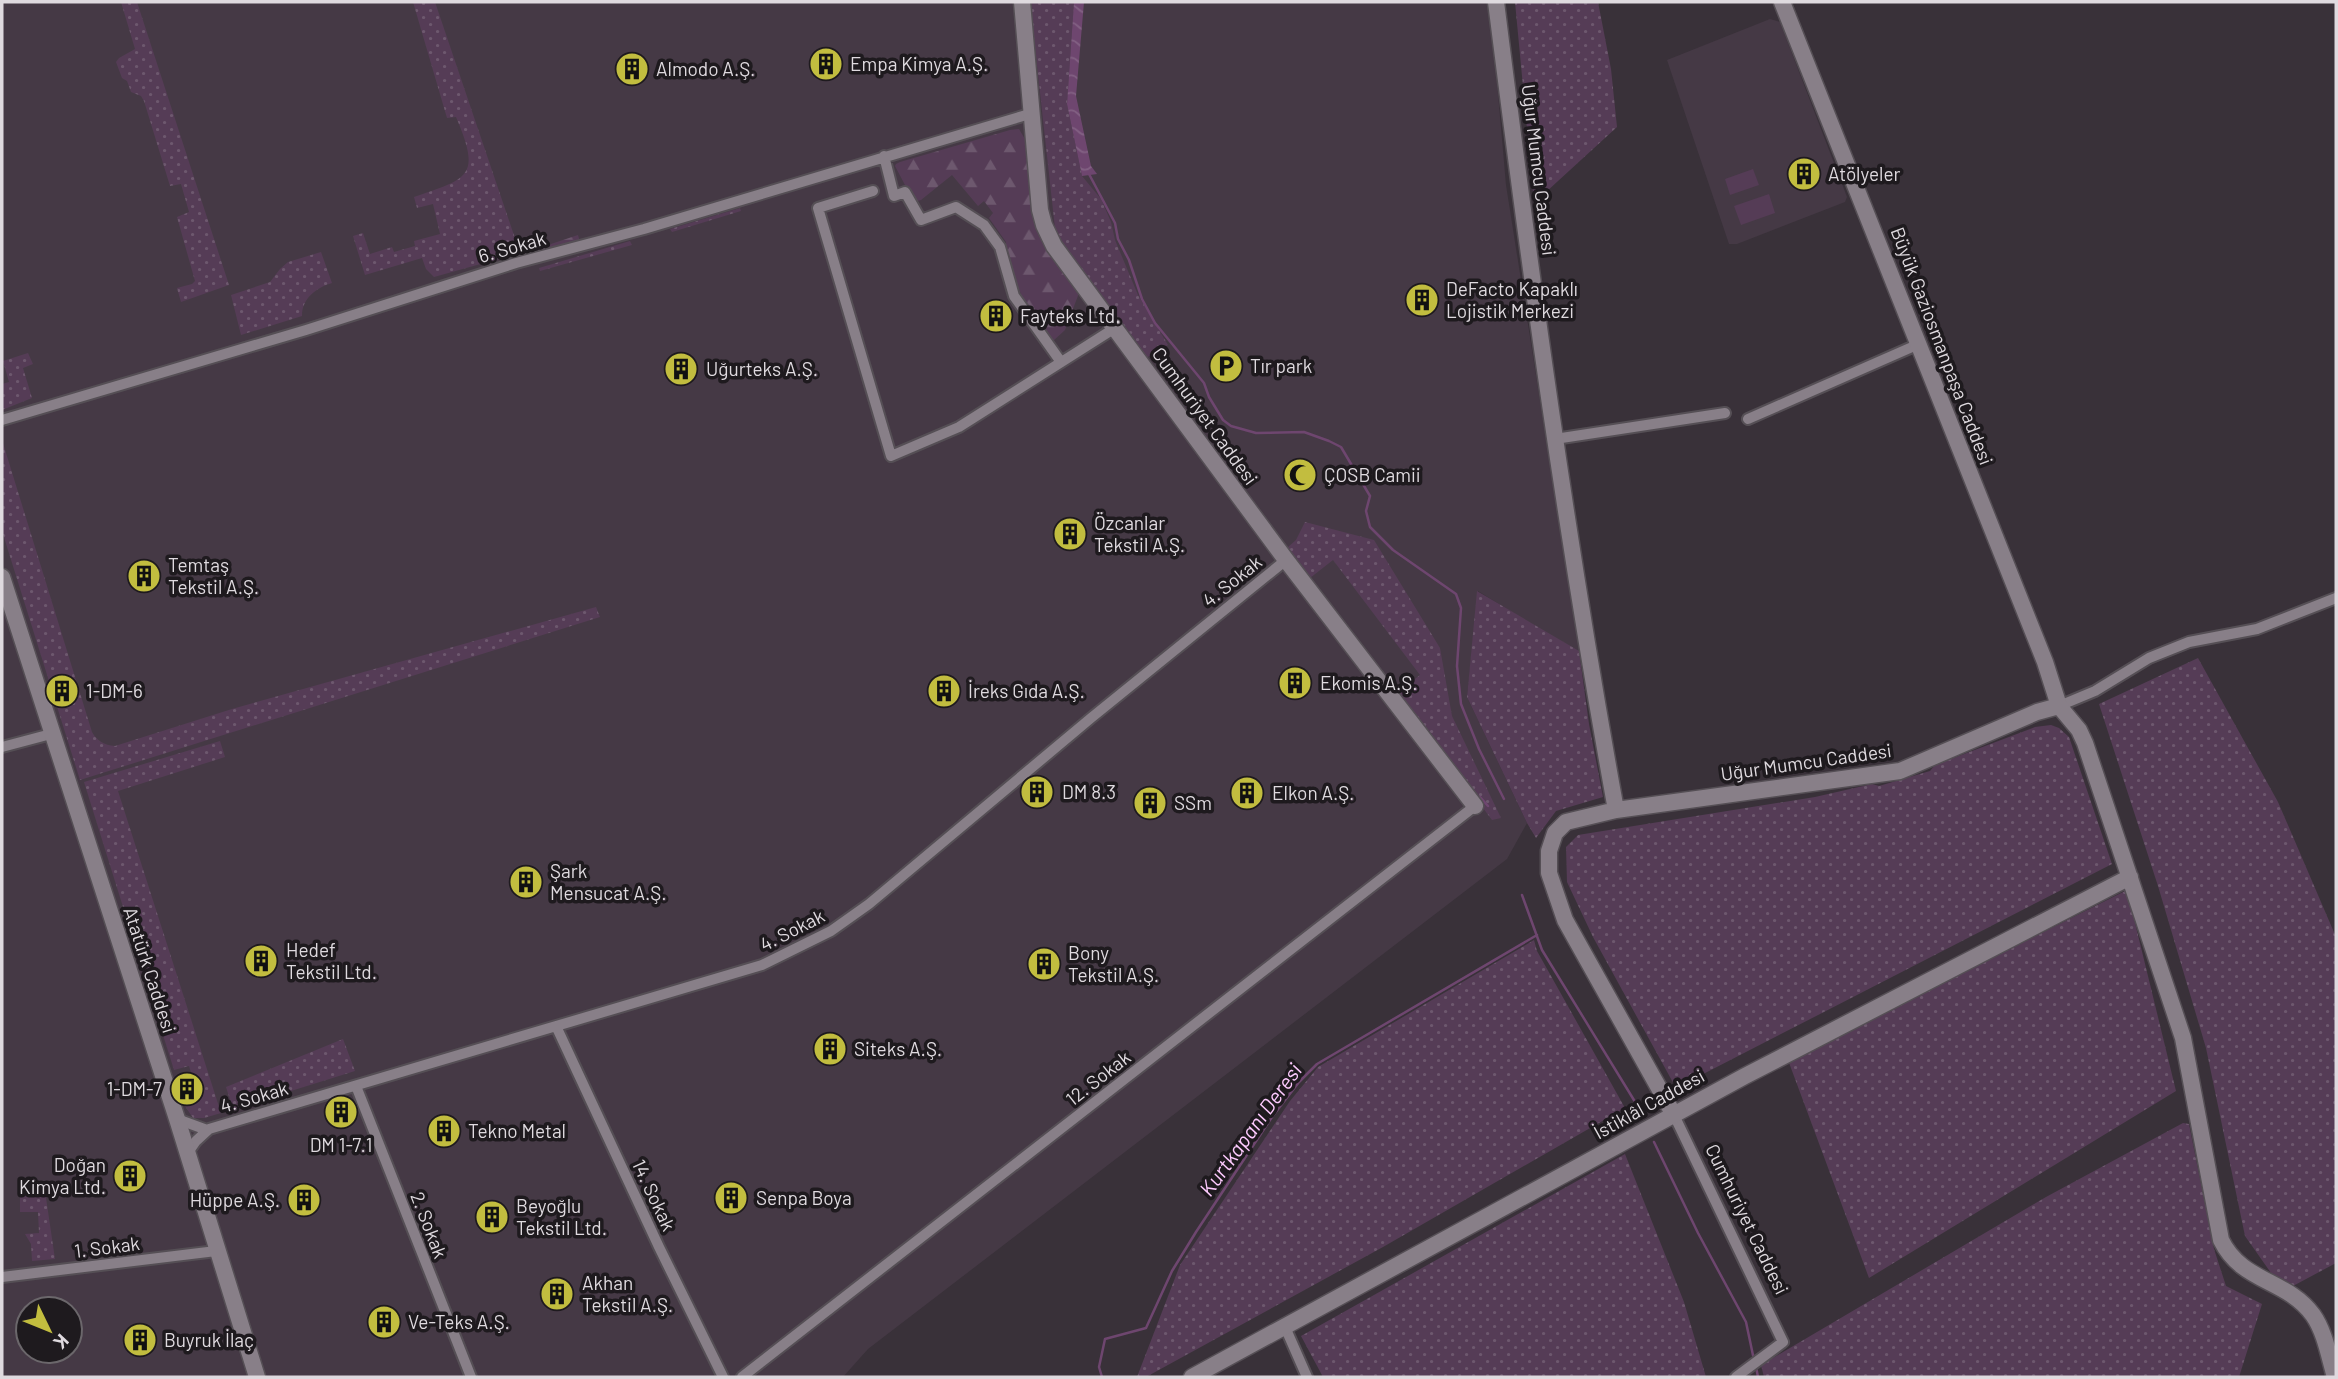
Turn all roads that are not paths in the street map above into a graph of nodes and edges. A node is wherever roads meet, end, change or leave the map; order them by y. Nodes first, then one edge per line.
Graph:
1 (1022, 2) edge
2 (1496, 2) edge
3 (1782, 2) edge
4 (1033, 113) junction
5 (884, 156) junction
6 (873, 191) dead end
7 (1115, 328) junction
8 (1919, 344) junction
9 (1061, 362) junction
10 (1725, 414) dead end
11 (1748, 419) dead end
12 (2, 420) edge
13 (1555, 439) junction
14 (1286, 560) junction
15 (2, 577) edge
16 (2336, 598) edge
17 (2059, 706) junction
18 (51, 734) junction
19 (2, 747) edge
20 (1475, 806) joint
21 (1616, 810) junction
22 (2130, 877) junction
23 (556, 1026) junction
24 (356, 1086) junction
25 (1674, 1115) junction
26 (177, 1119) junction
27 (207, 1130) junction
28 (187, 1154) junction
29 (216, 1251) junction
30 (2, 1277) edge
31 (1285, 1327) junction
32 (257, 1377) edge
33 (471, 1377) edge
34 (723, 1377) edge
35 (742, 1377) edge
36 (1192, 1377) edge
37 (1307, 1377) edge
38 (1736, 1377) edge
39 (2335, 1377) edge

1 - 4 street, Cumhuriyet Caddesi
2 - 13 street, Uğur Mumcu Caddesi
3 - 8 street, Büyük Gaziosmanpaşa Caddesi
4 - 5 street, 6. Sokak
4 - 7 street, Cumhuriyet Caddesi
5 - 9 street
5 - 12 street, 6. Sokak
6 - 9 street
7 - 9 street
7 - 14 street, Cumhuriyet Caddesi
8 - 11 street
8 - 17 street, Büyük Gaziosmanpaşa Caddesi
10 - 13 street
13 - 21 street, Uğur Mumcu Caddesi
14 - 20 street, Cumhuriyet Caddesi
14 - 23 street, 4. Sokak
15 - 18 street, Atatürk Caddesi
16 - 17 street
17 - 21 street, Uğur Mumcu Caddesi
17 - 22 street
18 - 19 street
18 - 26 street, Atatürk Caddesi
20 - 35 street, 12. Sokak
21 - 25 street
22 - 25 street, İstiklâl Caddesi
22 - 39 street
23 - 24 street, 4. Sokak
23 - 34 street, 14. Sokak
24 - 27 street, 4. Sokak
24 - 33 street, 2. Sokak
25 - 31 street, İstiklâl Caddesi
25 - 38 street, Cumhuriyet Caddesi
26 - 27 street
26 - 28 street, Atatürk Caddesi
27 - 28 street
28 - 29 street, Atatürk Caddesi
29 - 30 street, 1. Sokak
29 - 32 street, Atatürk Caddesi
31 - 36 street, İstiklâl Caddesi
31 - 37 street

